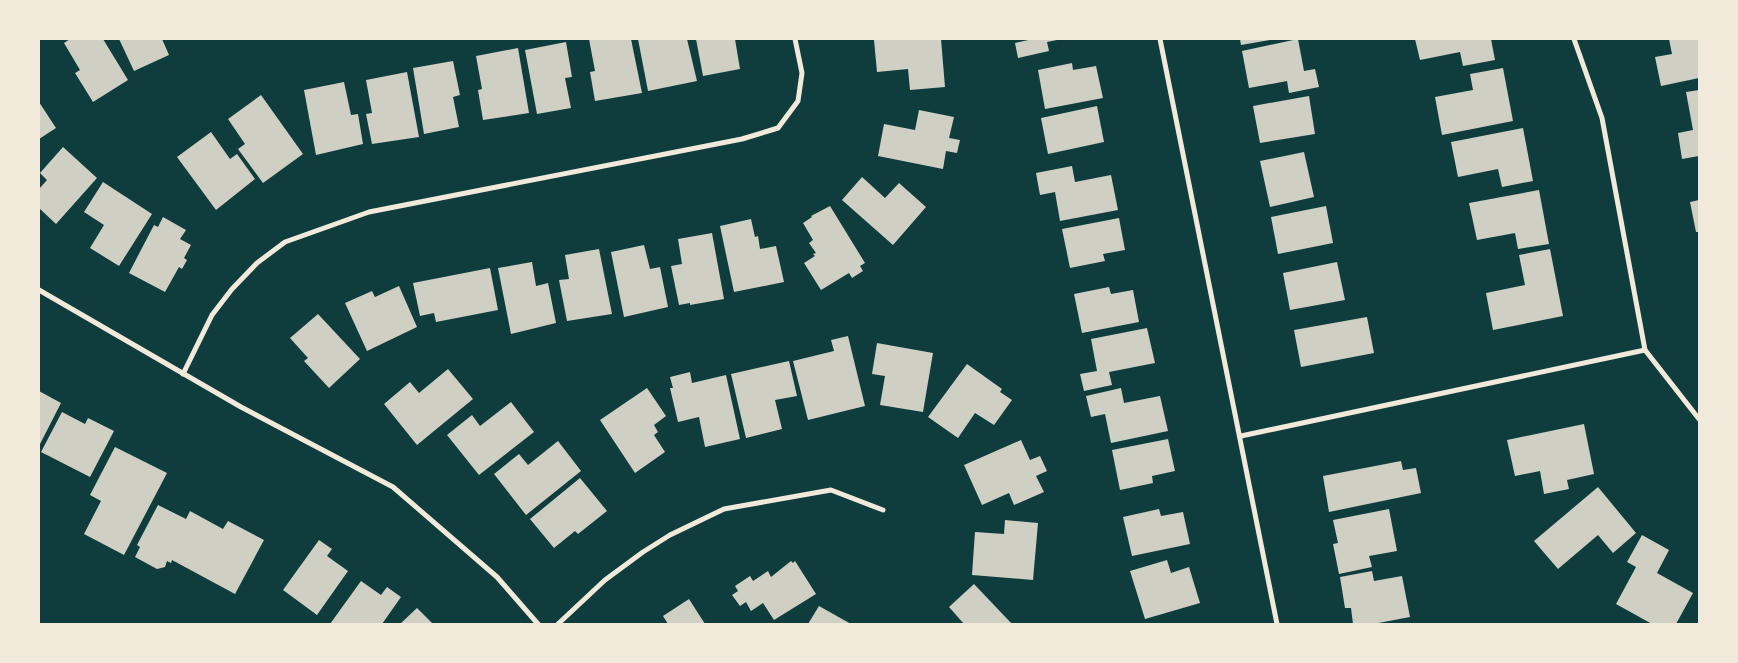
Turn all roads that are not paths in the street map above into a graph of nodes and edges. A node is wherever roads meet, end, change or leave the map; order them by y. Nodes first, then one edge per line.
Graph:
1 (795, 39) edge
2 (1160, 39) edge
3 (1574, 39) edge
4 (39, 290) edge
5 (1645, 350) junction
6 (183, 374) junction
7 (1699, 419) edge
8 (1241, 436) junction
9 (883, 510) dead end
10 (538, 624) edge
11 (558, 624) edge
12 (1277, 624) edge

1 - 6 street
2 - 8 street
3 - 5 street
4 - 6 street
5 - 7 street
5 - 8 street
6 - 10 street
8 - 12 street
9 - 11 street

